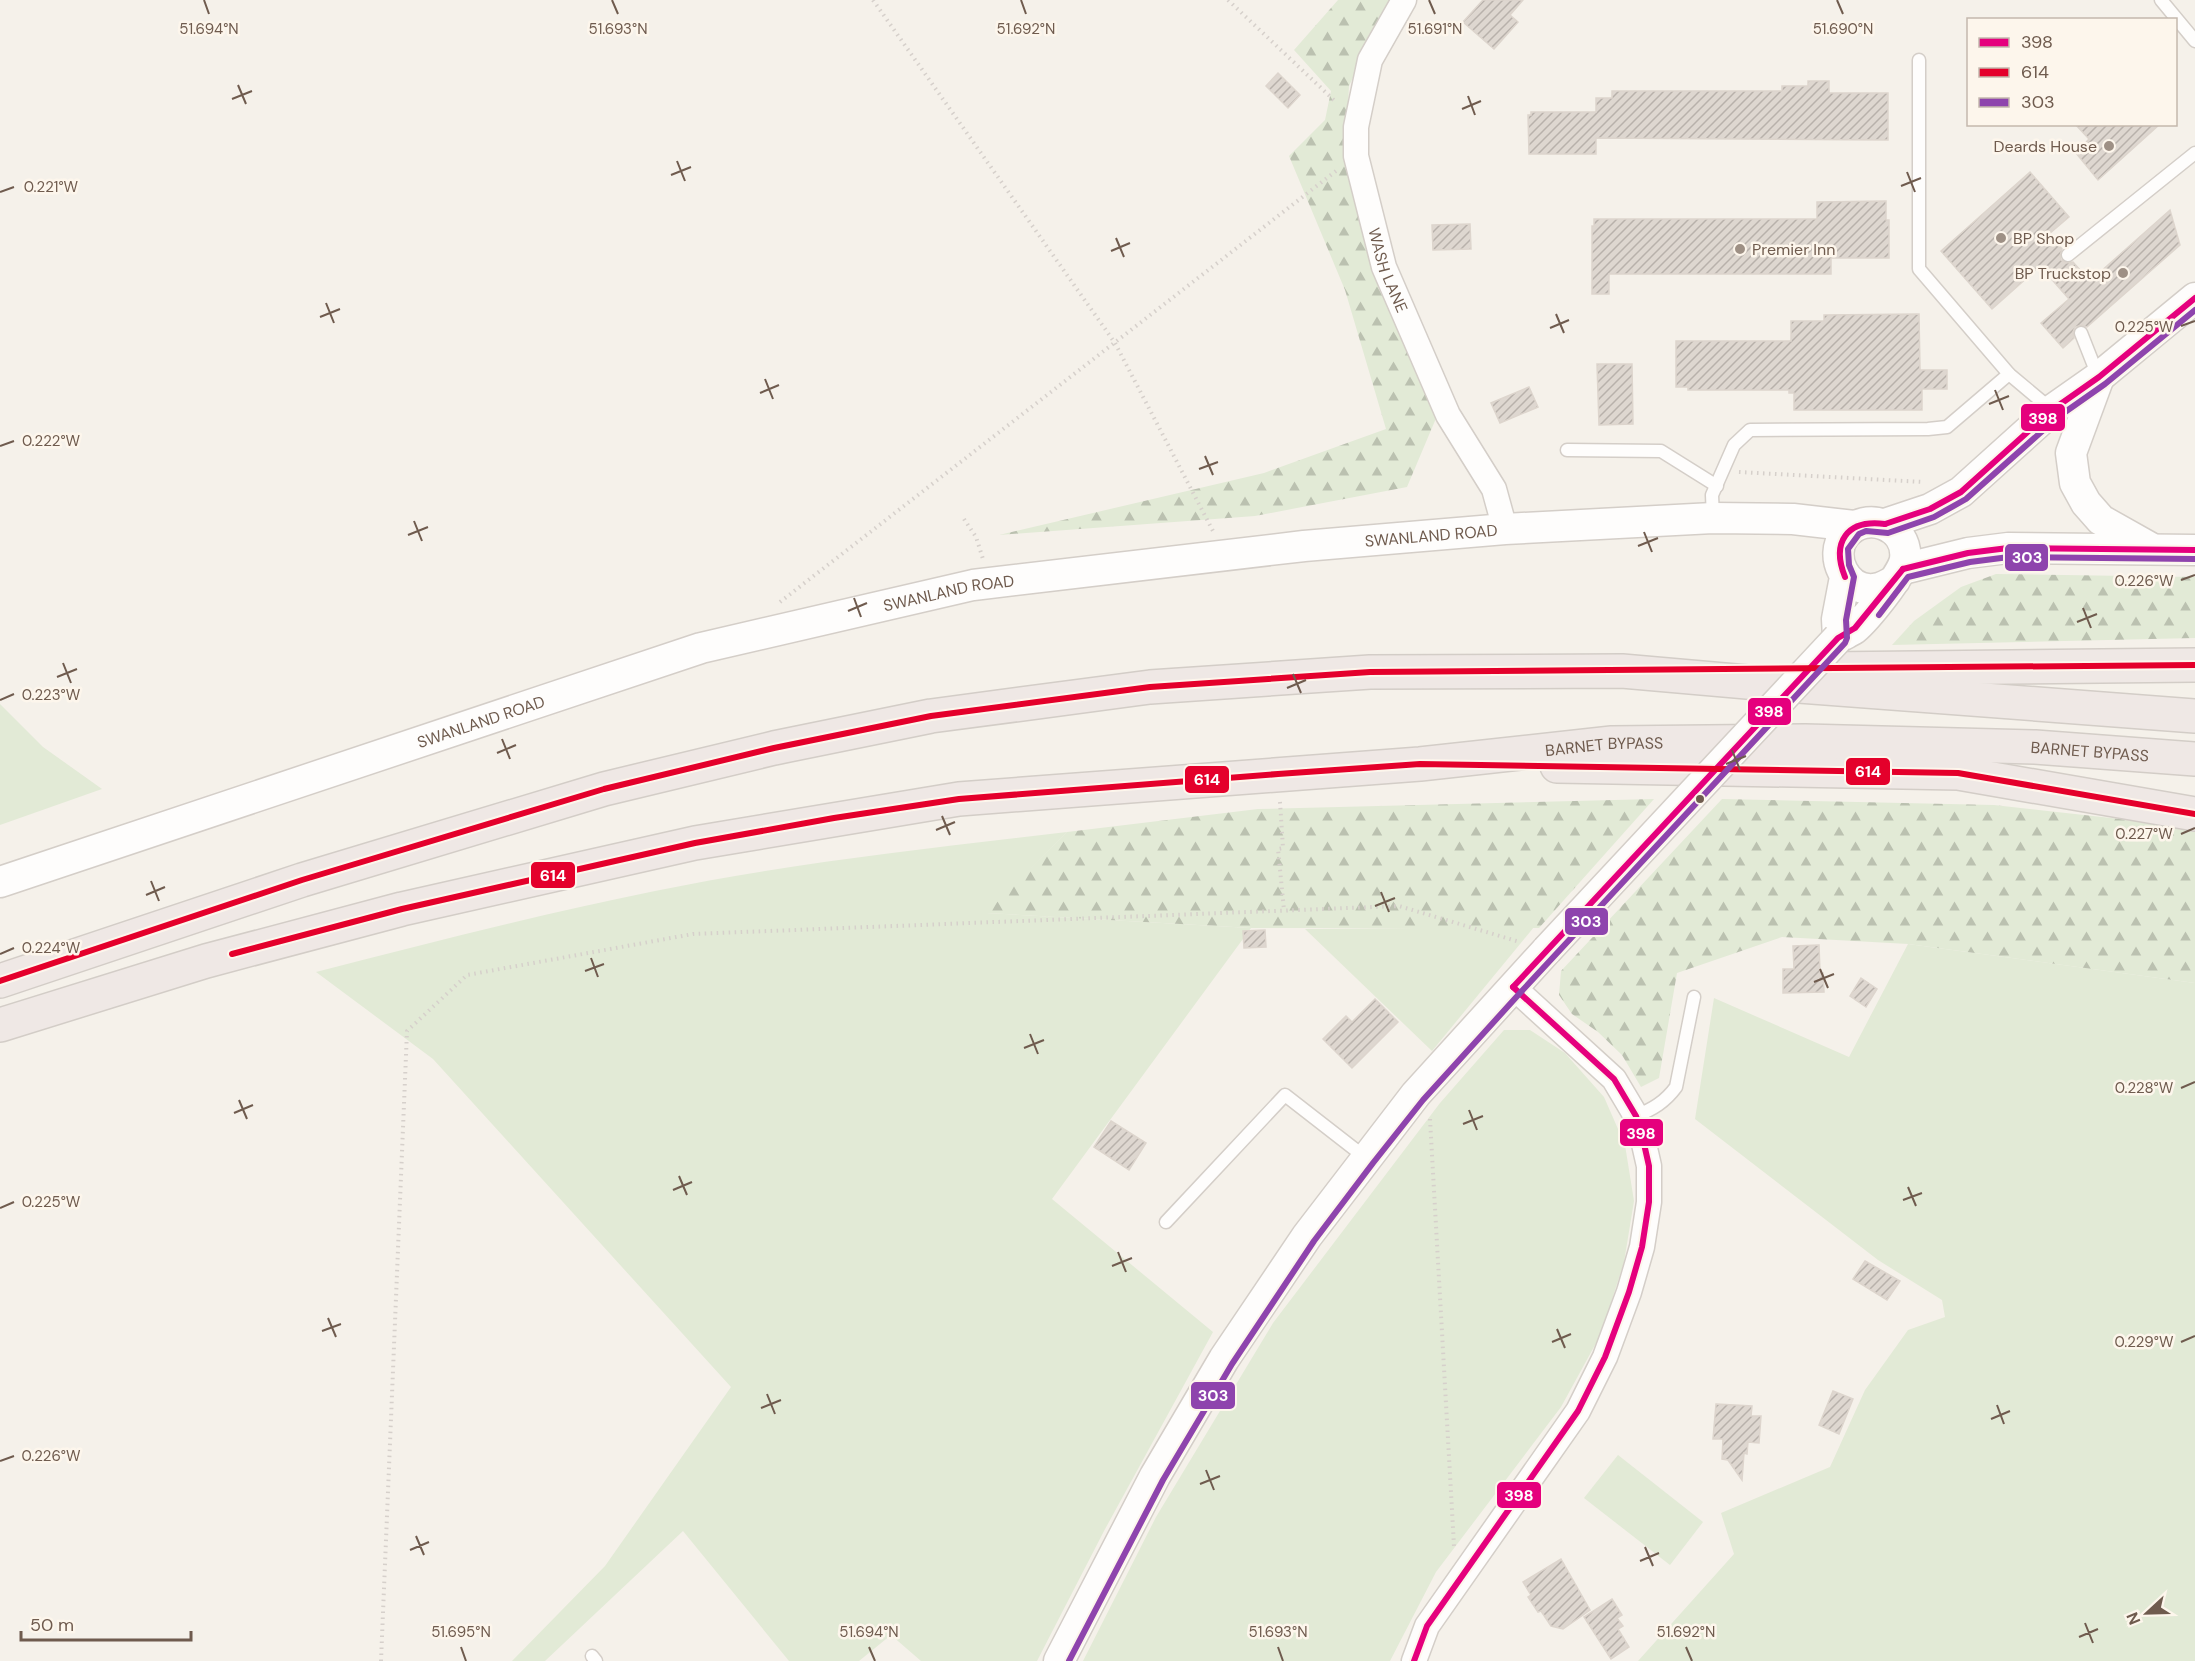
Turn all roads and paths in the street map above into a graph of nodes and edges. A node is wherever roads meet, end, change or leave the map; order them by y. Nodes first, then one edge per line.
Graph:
1 (873, 0) edge
2 (1228, 0) edge
3 (1404, 0) edge
4 (2161, 0) edge
5 (2176, 18) edge
6 (2177, 19) edge
7 (2195, 41) edge
8 (1919, 60) dead end
9 (1356, 127) junction
10 (2195, 153) edge
11 (1356, 156) junction
12 (2068, 255) dead end
13 (2195, 298) edge
14 (2081, 333) dead end
15 (1114, 343) junction
16 (2009, 374) junction
17 (2099, 377) junction
18 (2052, 410) junction
19 (1567, 450) dead end
20 (1723, 471) junction
21 (1970, 484) junction
22 (1717, 486) junction
23 (1713, 518) junction
24 (964, 519) dead end
25 (1885, 524) junction
26 (1505, 530) junction
27 (1214, 533) dead end
28 (1847, 537) junction
29 (2151, 549) junction
30 (2195, 550) edge
31 (1899, 574) junction
32 (1845, 577) junction
33 (989, 583) junction
34 (779, 602) dead end
35 (1838, 638) junction
36 (2195, 664) edge
37 (1622, 671) junction
38 (2195, 716) edge
39 (2195, 759) edge
40 (1420, 764) junction
41 (1281, 811) dead end
42 (2195, 814) edge
43 (0, 882) edge
44 (1284, 910) junction
45 (1547, 950) junction
46 (0, 981) edge
47 (1513, 987) junction
48 (1694, 997) dead end
49 (0, 1025) edge
50 (1416, 1094) junction
51 (1636, 1116) junction
52 (1366, 1158) junction
53 (1166, 1222) dead end
54 (1464, 1573) junction
55 (381, 1661) edge
56 (1059, 1661) edge
57 (1414, 1661) edge

1 - 15 path
2 - 9 path
3 - 9 street, WASH LANE
4 - 5 lane
6 - 7 lane
8 - 16 lane
9 - 11 street, WASH LANE
10 - 12 lane
11 - 15 path
11 - 26 street, WASH LANE
13 - 17 street
14 - 17 lane
15 - 27 path
15 - 34 path
16 - 18 lane
16 - 20 lane
17 - 18 street
17 - 29 street
18 - 21 street
19 - 22 lane
20 - 21 path
20 - 22 lane
21 - 25 street
22 - 23 lane
23 - 26 street, SWANLAND ROAD
23 - 28 street, SWANLAND ROAD
24 - 33 path
25 - 28 street
25 - 31 street
26 - 33 street, SWANLAND ROAD
28 - 32 street
29 - 30 street
29 - 31 street
31 - 32 street
31 - 35 street
32 - 35 street
33 - 43 street, SWANLAND ROAD
35 - 45 street, bridge
36 - 37 highway
37 - 38 highway
37 - 46 highway
39 - 40 highway, BARNET BYPASS
40 - 42 highway
40 - 49 highway, BARNET BYPASS
41 - 44 path
44 - 45 path
44 - 55 path
45 - 47 street
47 - 50 street
47 - 51 street
48 - 51 lane
50 - 52 street
50 - 54 path
51 - 54 street
52 - 53 lane
52 - 56 street
54 - 57 street

